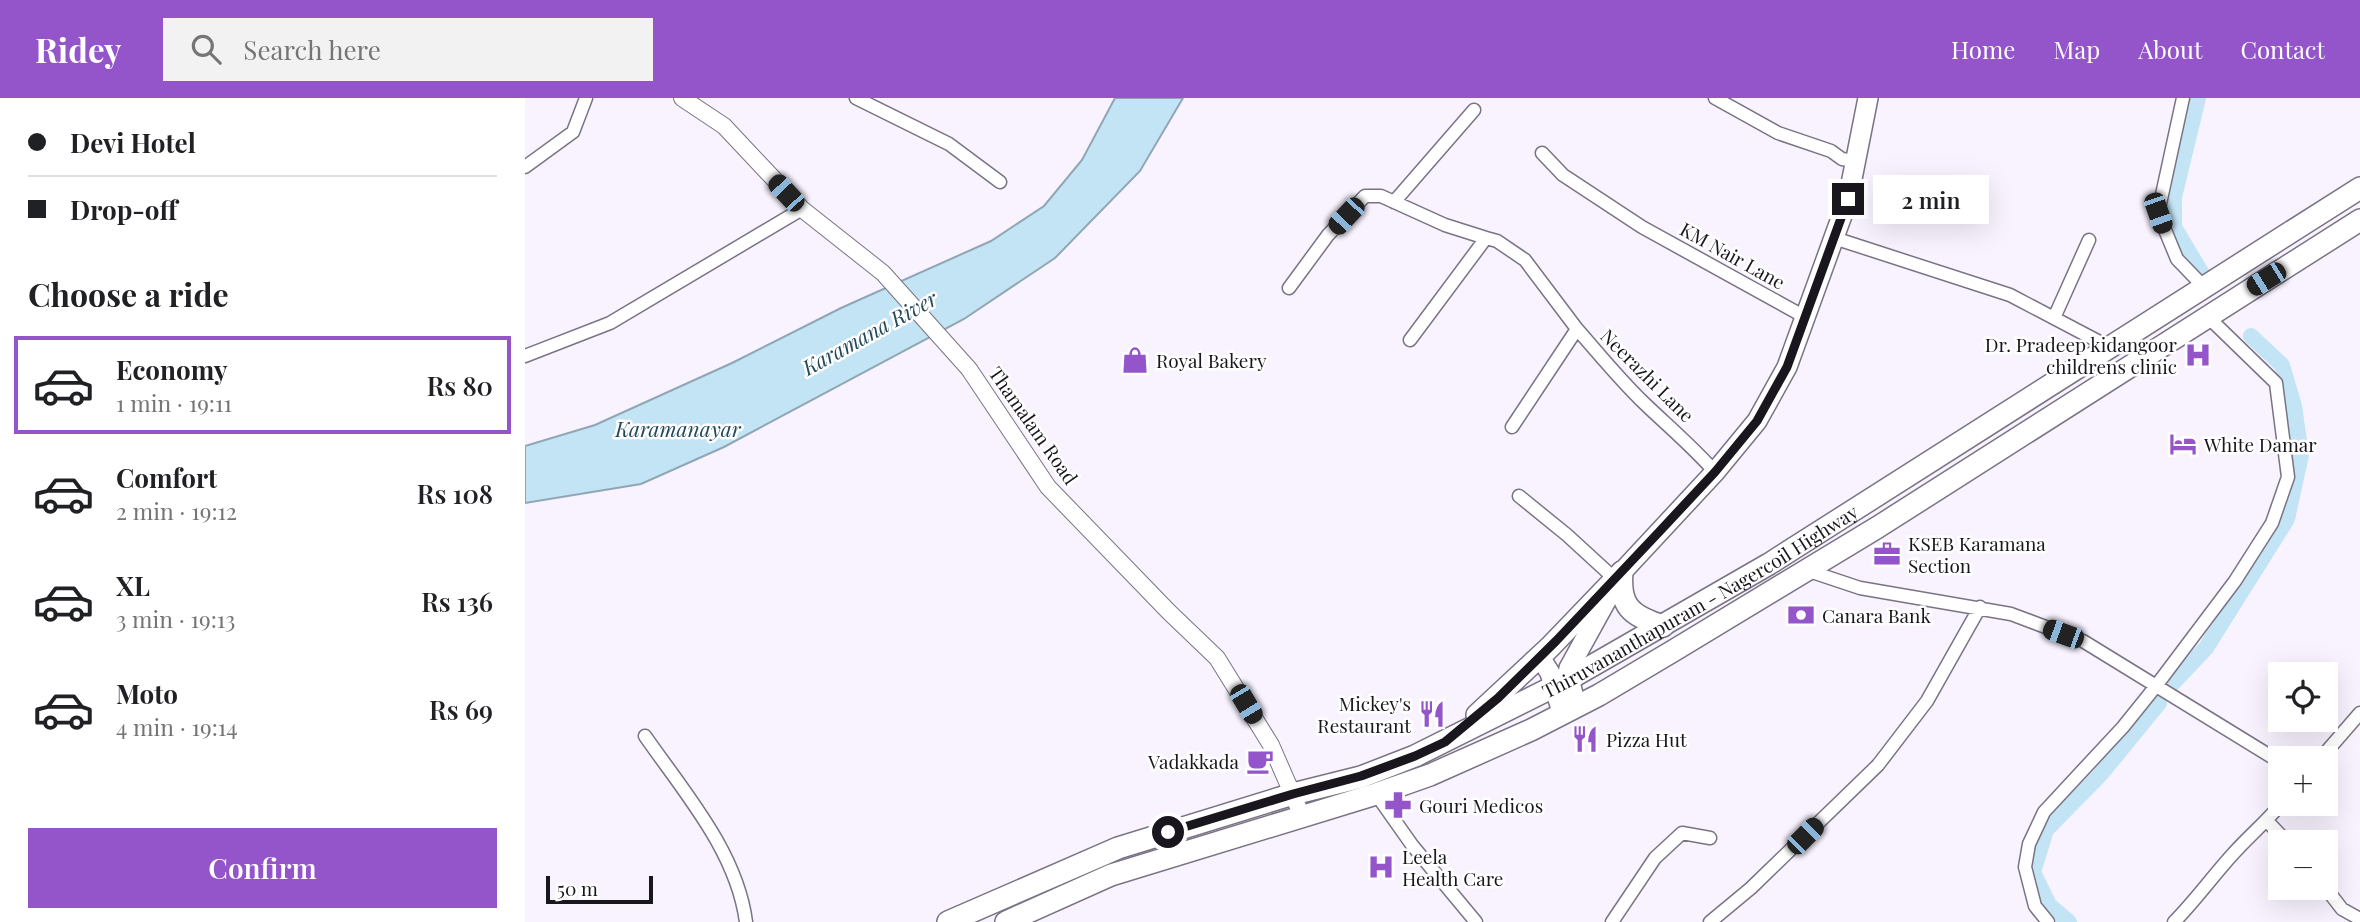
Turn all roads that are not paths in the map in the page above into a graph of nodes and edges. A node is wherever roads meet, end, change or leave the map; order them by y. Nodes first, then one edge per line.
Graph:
1 (586, 98) edge
2 (682, 98) edge
3 (856, 98) edge
4 (1715, 98) edge
5 (1868, 98) edge
6 (2183, 98) edge
7 (1474, 110) dead end
8 (1542, 153) dead end
9 (1855, 162) junction
10 (525, 167) edge
11 (1000, 182) dead end
12 (2360, 188) edge
13 (1394, 202) junction
14 (802, 209) junction
15 (2360, 220) edge
16 (1486, 238) junction
17 (1834, 238) junction
18 (2089, 240) dead end
19 (2203, 286) junction
20 (1289, 288) dead end
21 (2207, 316) junction
22 (1805, 317) junction
23 (2054, 318) junction
24 (1577, 329) junction
25 (1410, 340) dead end
26 (2109, 347) junction
27 (525, 356) edge
28 (1513, 427) dead end
29 (1715, 472) junction
30 (1519, 496) dead end
31 (1806, 570) junction
32 (1618, 575) junction
33 (1980, 607) junction
34 (1663, 626) junction
35 (1540, 657) junction
36 (1562, 682) junction
37 (2156, 687) junction
38 (1569, 709) junction
39 (2360, 713) edge
40 (645, 736) dead end
41 (1445, 742) junction
42 (2331, 746) edge
43 (2268, 755) edge
44 (1293, 794) junction
45 (1376, 794) junction
46 (1302, 816) junction
47 (2271, 816) edge
48 (2267, 821) junction
49 (2276, 830) edge
50 (1710, 838) dead end
51 (2335, 900) edge
52 (2360, 919) edge
53 (746, 922) edge
54 (948, 922) edge
55 (1006, 922) edge
56 (1476, 922) edge
57 (1612, 922) edge
58 (1710, 922) edge
59 (2048, 922) edge
60 (2174, 922) edge

1 - 10 street
2 - 14 street, Thamalam Road
3 - 11 street
4 - 9 street
5 - 9 main road
6 - 19 street
7 - 13 street
8 - 22 street, KM Nair Lane
9 - 17 main road
12 - 19 main road, Thiruvananthapuram - Nagercoil Highway
13 - 16 street
13 - 20 street
14 - 27 street
14 - 44 street, Thamalam Road
15 - 21 main road, Thiruvananthapuram - Nagercoil Highway
16 - 24 street
16 - 25 street
17 - 22 main road
17 - 23 street
18 - 23 street
19 - 26 main road, Thiruvananthapuram - Nagercoil Highway
21 - 31 main road, Thiruvananthapuram - Nagercoil Highway
21 - 37 street
22 - 29 main road
23 - 26 street
24 - 28 street, Neerazhi Lane
24 - 29 street, Neerazhi Lane
26 - 34 main road, Thiruvananthapuram - Nagercoil Highway
29 - 32 main road
30 - 32 street
31 - 33 street
31 - 38 main road, Thiruvananthapuram - Nagercoil Highway
32 - 34 main road
32 - 35 main road
32 - 36 main road
33 - 37 street
33 - 58 street
34 - 36 main road, Thiruvananthapuram - Nagercoil Highway
35 - 36 main road
35 - 41 main road
36 - 38 main road
36 - 41 main road, Thiruvananthapuram - Nagercoil Highway
37 - 43 street
37 - 59 street
38 - 45 main road, Thiruvananthapuram - Nagercoil Highway
39 - 42 street
40 - 53 street
41 - 44 main road, Thiruvananthapuram - Nagercoil Highway
44 - 46 street, Thamalam Road
44 - 54 main road, Thiruvananthapuram - Nagercoil Highway
45 - 46 main road, Thiruvananthapuram - Nagercoil Highway
45 - 56 street
46 - 55 main road, Thiruvananthapuram - Nagercoil Highway
47 - 48 street
48 - 49 street
48 - 60 street
50 - 57 street
51 - 52 street

